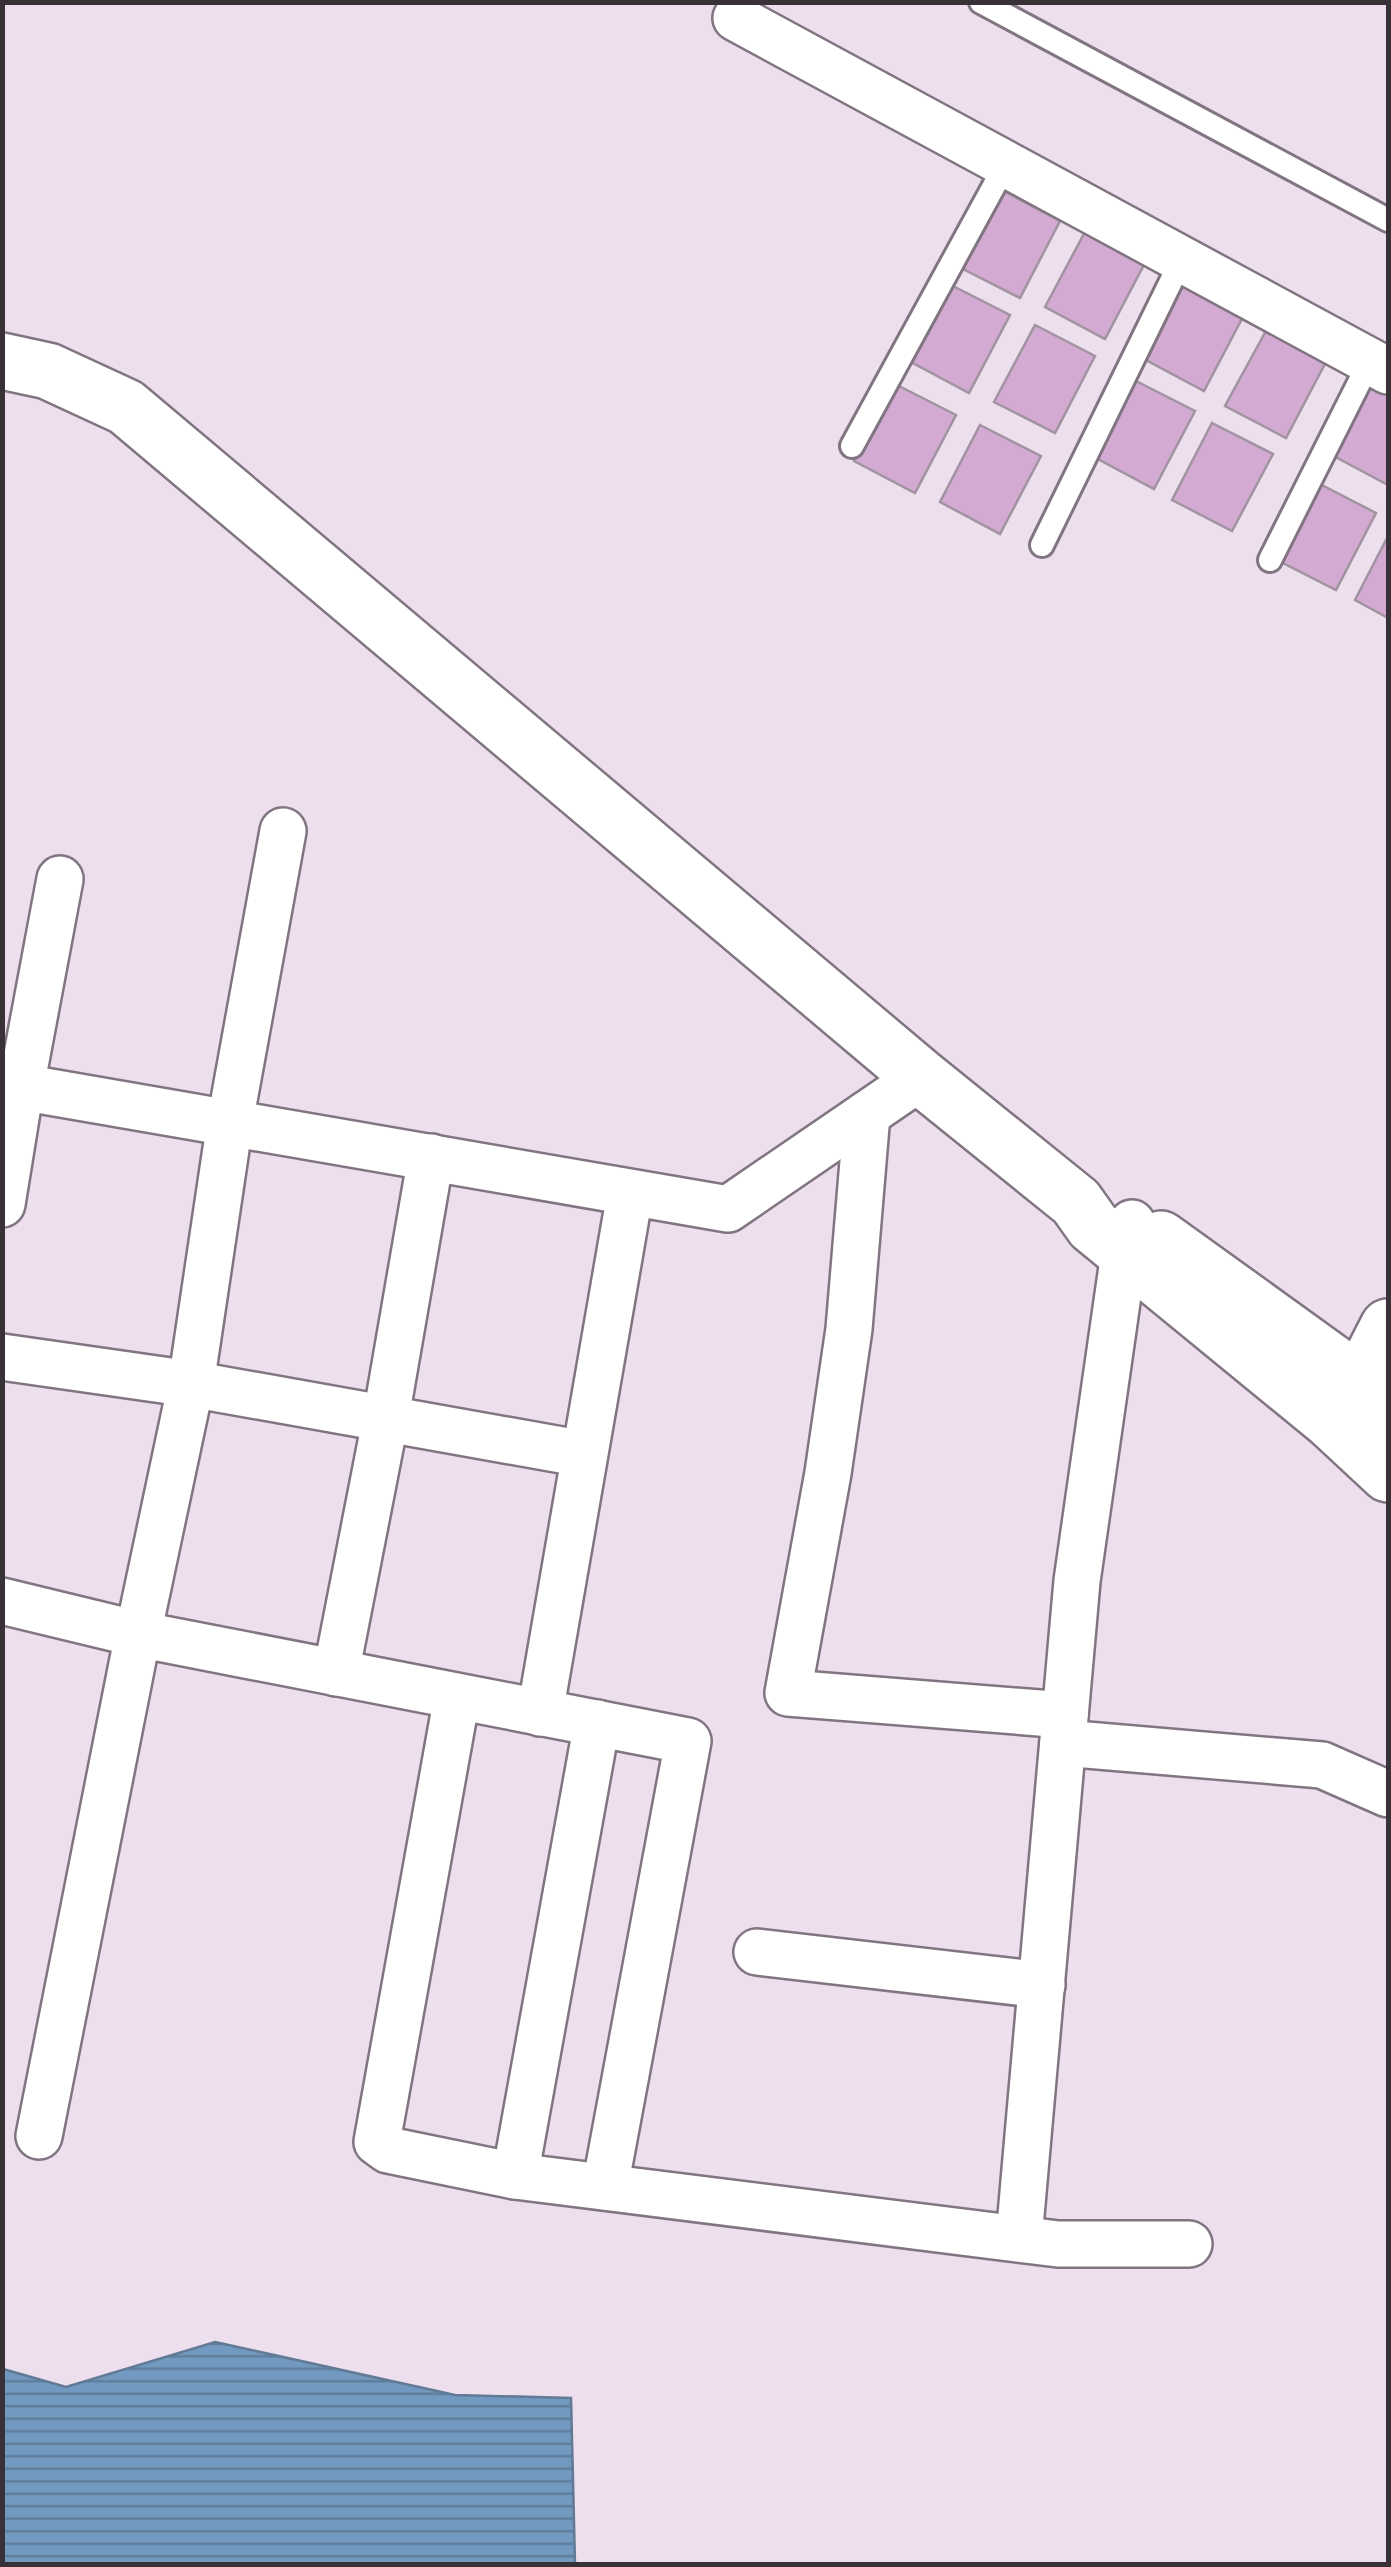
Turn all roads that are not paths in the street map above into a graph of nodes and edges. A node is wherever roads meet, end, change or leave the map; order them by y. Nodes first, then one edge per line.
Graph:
1 (980, 2) edge
2 (736, 18) dead end
3 (1006, 164) junction
4 (1388, 220) edge
5 (1182, 259) junction
6 (2, 361) edge
7 (1379, 366) edge
8 (852, 446) dead end
9 (1042, 545) dead end
10 (1270, 560) dead end
11 (282, 831) dead end
12 (60, 879) dead end
13 (921, 1077) junction
14 (22, 1087) junction
15 (867, 1114) junction
16 (230, 1122) junction
17 (431, 1157) junction
18 (630, 1194) junction
19 (2, 1204) edge
20 (1128, 1238) junction
21 (1388, 1327) edge
22 (2, 1357) edge
23 (192, 1384) junction
24 (1359, 1403) edge
25 (386, 1418) junction
26 (584, 1454) junction
27 (1388, 1474) edge
28 (2, 1600) edge
29 (138, 1634) junction
30 (336, 1673) junction
31 (458, 1697) junction
32 (540, 1713) junction
33 (596, 1723) junction
34 (1064, 1729) junction
35 (1388, 1794) edge
36 (757, 1952) dead end
37 (1042, 1984) junction
38 (39, 2136) dead end
39 (515, 2176) junction
40 (604, 2187) junction
41 (1019, 2238) junction
42 (1189, 2244) dead end

1 - 4 lane
2 - 3 street
3 - 5 street
3 - 8 lane
5 - 7 street
5 - 9 lane
6 - 13 street
7 - 10 lane
11 - 16 street
12 - 14 street
13 - 15 street
13 - 20 street
14 - 16 street
14 - 19 street
15 - 18 street
15 - 34 street
16 - 17 street
16 - 23 street
17 - 18 street
17 - 25 street
18 - 26 street
20 - 24 street
20 - 34 street
21 - 24 street
22 - 23 street
23 - 25 street
23 - 29 street
24 - 27 street
25 - 26 street
25 - 30 street
26 - 32 street
28 - 29 street
29 - 30 street
29 - 38 street
30 - 31 street
31 - 32 street
31 - 39 street
32 - 33 street
33 - 39 street
33 - 40 street
34 - 35 street
34 - 37 street
36 - 37 street
37 - 41 street
39 - 40 street
40 - 41 street
41 - 42 street

